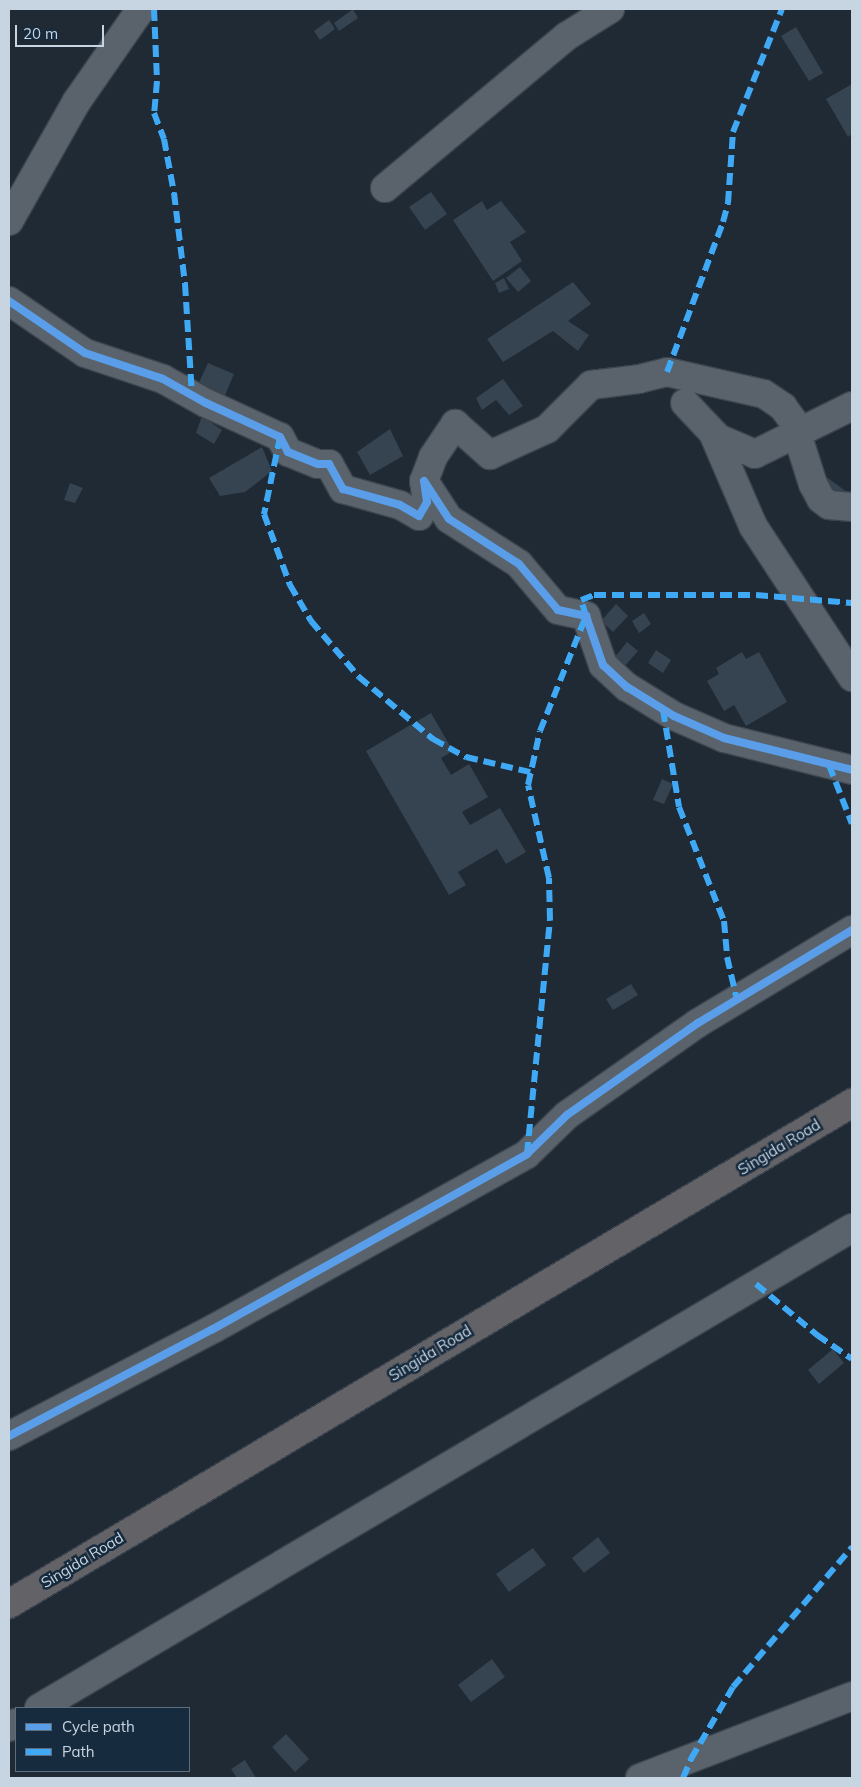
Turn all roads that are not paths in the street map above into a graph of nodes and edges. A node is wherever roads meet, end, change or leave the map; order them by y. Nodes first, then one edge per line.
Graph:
1 (141, 9) edge
2 (610, 9) edge
3 (385, 188) dead end
4 (9, 221) edge
5 (9, 301) edge
6 (685, 403) dead end
7 (852, 406) edge
8 (713, 432) junction
9 (798, 435) junction
10 (424, 481) junction
11 (850, 501) edge
12 (852, 677) edge
13 (852, 770) edge
14 (852, 930) edge
15 (852, 1103) edge
16 (849, 1232) edge
17 (9, 1436) edge
18 (9, 1604) edge
19 (852, 1696) edge
20 (41, 1707) edge
21 (640, 1778) edge

1 - 4 street
2 - 3 street
5 - 10 street
6 - 8 street
7 - 9 street
8 - 9 street
8 - 12 street
9 - 10 street
9 - 11 street
10 - 13 street
14 - 17 street
15 - 18 highway, Singida Road
16 - 20 street
19 - 21 street

